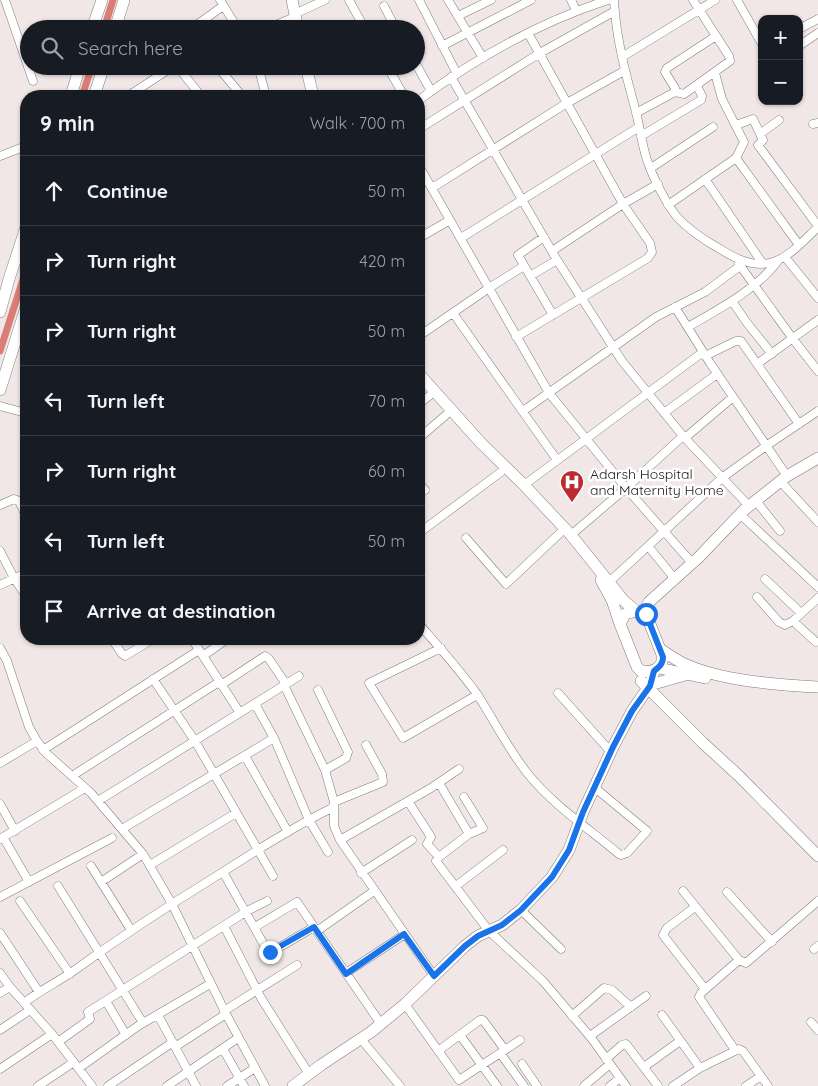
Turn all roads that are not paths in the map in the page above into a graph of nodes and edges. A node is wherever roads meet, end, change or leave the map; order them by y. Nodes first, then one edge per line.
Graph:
1 (5, 0) edge
2 (102, 0) edge
3 (124, 0) edge
4 (292, 0) edge
5 (325, 0) edge
6 (349, 0) edge
7 (419, 0) edge
8 (448, 0) edge
9 (491, 0) edge
10 (531, 0) edge
11 (571, 0) edge
12 (608, 0) edge
13 (614, 0) edge
14 (693, 0) edge
15 (715, 0) edge
16 (736, 0) edge
17 (221, 3) edge
18 (384, 6) dead end
19 (298, 9) edge
20 (699, 9) junction
21 (576, 10) junction
22 (615, 11) junction
23 (458, 16) junction
24 (818, 19) edge
25 (95, 20) edge
26 (118, 20) edge
27 (203, 20) edge
28 (230, 20) edge
29 (280, 20) edge
30 (361, 20) edge
31 (391, 20) edge
32 (803, 27) edge
33 (528, 32) junction
34 (468, 33) junction
35 (818, 33) edge
36 (716, 36) junction
37 (758, 37) edge
38 (803, 43) edge
39 (20, 45) edge
40 (442, 46) junction
41 (540, 53) junction
42 (622, 57) junction
43 (483, 58) junction
44 (624, 71) junction
45 (715, 73) junction
46 (30, 75) edge
47 (77, 75) edge
48 (101, 75) edge
49 (161, 75) edge
50 (183, 75) edge
51 (224, 75) edge
52 (260, 75) edge
53 (308, 75) edge
54 (315, 75) edge
55 (392, 75) edge
56 (422, 75) edge
57 (454, 76) junction
58 (32, 81) dead end
59 (697, 86) junction
60 (73, 90) edge
61 (97, 90) edge
62 (137, 90) edge
63 (196, 90) edge
64 (237, 90) edge
65 (264, 90) edge
66 (312, 90) edge
67 (318, 90) edge
68 (401, 90) edge
69 (431, 91) junction
70 (675, 92) junction
71 (425, 96) edge
72 (465, 101) junction
73 (567, 102) junction
74 (636, 114) junction
75 (779, 120) dead end
76 (425, 125) edge
77 (736, 125) junction
78 (713, 127) dead end
79 (640, 131) junction
80 (760, 134) junction
81 (758, 145) junction
82 (742, 147) junction
83 (20, 148) edge
84 (494, 150) junction
85 (594, 154) junction
86 (0, 156) edge
87 (736, 158) junction
88 (651, 168) junction
89 (425, 176) edge
90 (705, 179) junction
91 (658, 184) junction
92 (432, 188) junction
93 (523, 200) junction
94 (623, 204) junction
95 (668, 204) junction
96 (450, 220) junction
97 (818, 227) edge
98 (425, 235) edge
99 (544, 237) junction
100 (460, 238) junction
101 (20, 245) edge
102 (799, 245) junction
103 (552, 251) junction
104 (735, 258) junction
105 (781, 259) junction
106 (557, 260) junction
107 (763, 264) junction
108 (524, 266) junction
109 (740, 266) junction
110 (530, 276) junction
111 (753, 284) junction
112 (489, 288) junction
113 (581, 298) junction
114 (818, 298) edge
115 (732, 301) junction
116 (675, 306) junction
117 (0, 312) edge
118 (453, 312) junction
119 (553, 315) junction
120 (818, 320) edge
121 (20, 326) edge
122 (688, 327) junction
123 (425, 332) edge
124 (516, 337) junction
125 (793, 339) junction
126 (613, 348) junction
127 (704, 354) junction
128 (772, 354) junction
129 (757, 364) junction
130 (818, 370) edge
131 (717, 374) junction
132 (425, 381) edge
133 (0, 390) edge
134 (425, 392) edge
135 (549, 393) junction
136 (647, 393) junction
137 (429, 396) junction
138 (733, 397) junction
139 (425, 399) edge
140 (0, 406) edge
141 (20, 411) edge
142 (523, 411) junction
143 (818, 411) edge
144 (664, 412) junction
145 (446, 415) junction
146 (799, 424) junction
147 (425, 433) edge
148 (684, 437) junction
149 (585, 438) junction
150 (766, 446) junction
151 (818, 458) edge
152 (557, 460) junction
153 (501, 472) junction
154 (723, 477) junction
155 (784, 479) junction
156 (524, 484) junction
157 (626, 488) junction
158 (753, 504) junction
159 (0, 505) edge
160 (20, 505) edge
161 (740, 515) junction
162 (818, 522) edge
163 (425, 529) edge
164 (665, 531) junction
165 (780, 531) dead end
166 (566, 534) junction
167 (466, 538) dead end
168 (648, 546) junction
169 (0, 551) edge
170 (692, 563) junction
171 (20, 575) edge
172 (14, 578) junction
173 (675, 579) junction
174 (765, 579) dead end
175 (609, 582) junction
176 (0, 585) edge
177 (20, 587) edge
178 (818, 587) edge
179 (757, 597) dead end
180 (818, 598) edge
181 (640, 612) junction
182 (801, 613) junction
183 (793, 621) junction
184 (620, 624) junction
185 (425, 631) edge
186 (816, 642) dead end
187 (116, 645) edge
188 (143, 645) edge
189 (196, 645) edge
190 (216, 645) edge
191 (0, 648) edge
192 (441, 648) junction
193 (660, 649) junction
194 (201, 653) junction
195 (656, 669) junction
196 (686, 674) junction
197 (299, 676) dead end
198 (153, 679) junction
199 (645, 682) junction
200 (220, 684) junction
201 (285, 684) junction
202 (818, 687) edge
203 (318, 690) dead end
204 (558, 693) dead end
205 (477, 695) junction
206 (818, 695) edge
207 (255, 704) junction
208 (174, 711) junction
209 (240, 713) junction
210 (274, 738) junction
211 (37, 741) junction
212 (195, 742) junction
213 (366, 745) dead end
214 (43, 750) junction
215 (610, 752) junction
216 (245, 756) junction
217 (0, 763) edge
218 (459, 769) dead end
219 (325, 770) junction
220 (213, 775) junction
221 (72, 776) junction
222 (439, 782) junction
223 (594, 787) junction
224 (85, 788) junction
225 (464, 797) dead end
226 (408, 800) junction
227 (98, 801) junction
228 (0, 804) edge
229 (334, 805) junction
230 (236, 813) junction
231 (309, 820) junction
232 (580, 821) junction
233 (122, 829) junction
234 (15, 831) junction
235 (288, 832) junction
236 (468, 834) junction
237 (2, 838) edge
238 (112, 838) dead end
239 (340, 840) junction
240 (412, 840) dead end
241 (257, 850) junction
242 (503, 850) dead end
243 (328, 852) dead end
244 (143, 854) junction
245 (818, 856) edge
246 (439, 857) junction
247 (150, 865) junction
248 (91, 866) dead end
249 (223, 872) junction
250 (362, 872) junction
251 (273, 876) dead end
252 (30, 882) junction
253 (101, 882) junction
254 (58, 886) dead end
255 (456, 886) junction
256 (374, 891) junction
257 (683, 891) dead end
258 (727, 892) dead end
259 (0, 897) edge
260 (20, 901) dead end
261 (267, 901) dead end
262 (818, 901) edge
263 (172, 904) junction
264 (695, 906) junction
265 (521, 910) junction
266 (247, 911) junction
267 (224, 926) junction
268 (255, 927) junction
269 (315, 929) junction
270 (131, 930) junction
271 (489, 931) junction
272 (0, 934) edge
273 (404, 934) junction
274 (772, 942) junction
275 (193, 946) junction
276 (561, 949) dead end
277 (100, 951) junction
278 (739, 960) junction
279 (297, 965) dead end
280 (0, 973) edge
281 (70, 974) junction
282 (346, 974) junction
283 (434, 976) junction
284 (210, 984) junction
285 (10, 987) junction
286 (705, 989) junction
287 (123, 990) junction
288 (258, 991) junction
289 (39, 992) junction
290 (0, 993) edge
291 (646, 996) dead end
292 (106, 1001) junction
293 (24, 1003) junction
294 (406, 1004) junction
295 (631, 1007) junction
296 (30, 1010) junction
297 (225, 1012) junction
298 (158, 1015) junction
299 (662, 1015) dead end
300 (572, 1016) junction
301 (811, 1022) dead end
302 (144, 1023) junction
303 (381, 1024) junction
304 (0, 1030) edge
305 (818, 1030) edge
306 (52, 1034) junction
307 (126, 1034) junction
308 (460, 1035) junction
309 (590, 1036) junction
310 (238, 1038) junction
311 (361, 1039) junction
312 (520, 1040) dead end
313 (680, 1041) junction
314 (58, 1042) junction
315 (174, 1045) junction
316 (223, 1049) junction
317 (735, 1050) junction
318 (438, 1051) junction
319 (503, 1052) junction
320 (608, 1061) junction
321 (522, 1064) dead end
322 (76, 1065) junction
323 (482, 1065) junction
324 (644, 1066) junction
325 (255, 1068) junction
326 (700, 1068) junction
327 (0, 1069) edge
328 (189, 1072) junction
329 (308, 1074) junction
330 (761, 1076) junction
331 (239, 1078) junction
332 (620, 1078) junction
333 (38, 1086) edge
334 (92, 1086) edge
335 (108, 1086) edge
336 (167, 1086) edge
337 (196, 1086) edge
338 (227, 1086) edge
339 (244, 1086) edge
340 (265, 1086) edge
341 (293, 1086) edge
342 (400, 1086) edge
343 (497, 1086) edge
344 (524, 1086) edge
345 (537, 1086) edge
346 (584, 1086) edge
347 (610, 1086) edge
348 (626, 1086) edge
349 (658, 1086) edge
350 (673, 1086) edge
351 (746, 1086) edge
352 (768, 1086) edge

1 - 39 street
2 - 25 street
3 - 26 street
4 - 19 street
5 - 19 street
6 - 30 street
7 - 40 street
8 - 23 street
9 - 23 street
10 - 34 street
11 - 21 street
12 - 21 street
13 - 22 street
14 - 20 street
15 - 20 street
16 - 37 street
17 - 27 street
17 - 28 street
18 - 31 street
19 - 29 street
20 - 36 street
20 - 42 street
21 - 33 street
22 - 41 street
22 - 42 street
23 - 34 street
24 - 32 street
33 - 41 street
33 - 43 street
34 - 40 street
34 - 43 street
35 - 38 street
36 - 45 street
36 - 70 street
40 - 57 street
41 - 72 street
41 - 73 street
42 - 44 street
43 - 57 street
44 - 73 street
44 - 74 street
45 - 59 street
45 - 77 street
46 - 58 street
47 - 60 street
48 - 61 street
49 - 62 street
50 - 63 street
51 - 64 street
52 - 65 street
53 - 66 street
54 - 67 street
55 - 68 street
56 - 69 street
57 - 69 street
57 - 72 street
59 - 70 street
59 - 79 street
69 - 71 street
70 - 74 street
72 - 76 street
72 - 84 street
73 - 84 street
73 - 85 street
74 - 79 street
75 - 80 street
77 - 80 street
77 - 82 street
78 - 88 street
79 - 85 street
79 - 88 street
80 - 81 street
81 - 82 street
81 - 97 street
82 - 87 street
83 - 86 street
84 - 92 street
84 - 93 street
85 - 93 street
85 - 94 street
87 - 90 street
87 - 102 street
88 - 91 street
89 - 92 street
90 - 95 street
90 - 107 street
91 - 94 street
91 - 95 street
92 - 96 street
93 - 99 street
93 - 100 street
94 - 103 street
94 - 113 street
95 - 104 street
96 - 98 street
96 - 100 street
97 - 102 street
99 - 103 street
99 - 108 street
100 - 112 street
101 - 117 street
102 - 105 street
103 - 106 street
104 - 107 street
104 - 109 street
105 - 107 street
105 - 111 street
105 - 114 street
106 - 110 street
106 - 113 street
108 - 110 street
108 - 112 street
109 - 111 street
109 - 116 street
110 - 119 street
111 - 115 street
111 - 125 street
112 - 118 street
112 - 124 street
113 - 119 street
113 - 126 street
115 - 122 street
115 - 128 street
116 - 122 street
116 - 126 street
118 - 123 street
118 - 142 street
119 - 124 street
120 - 125 street
121 - 133 street
122 - 127 street
124 - 135 street
125 - 128 street
125 - 130 street
126 - 135 street
126 - 136 street
127 - 129 street
127 - 131 street
127 - 136 street
128 - 129 street
129 - 146 street
131 - 138 street
131 - 144 street
132 - 156 street
134 - 137 street
135 - 142 street
135 - 149 street
136 - 144 street
136 - 149 street
137 - 139 street
137 - 145 street
138 - 148 street
138 - 150 street
140 - 141 street
142 - 152 street
143 - 146 street
144 - 148 street
145 - 147 street
145 - 153 street
146 - 150 street
148 - 154 street
148 - 157 street
149 - 152 street
149 - 157 street
150 - 154 street
150 - 155 street
151 - 155 street
152 - 156 street
153 - 163 street
153 - 166 street
154 - 158 street
154 - 164 street
155 - 158 street
155 - 162 street
156 - 166 street
157 - 164 street
157 - 166 street
158 - 161 street
158 - 165 street
159 - 160 street
161 - 170 street
161 - 178 street
164 - 168 street
164 - 170 street
166 - 167 street
166 - 175 street
166 - 184 street
168 - 173 street
168 - 175 street
169 - 172 street
170 - 173 street
171 - 172 street
172 - 176 street
172 - 177 street
173 - 181 street
174 - 182 street
175 - 181 street
179 - 183 street
180 - 182 street
181 - 184 street
181 - 193 street
182 - 183 street
183 - 186 street
184 - 199 street
185 - 192 street
187 - 188 street
189 - 194 street
190 - 194 street
191 - 211 street
192 - 205 street
192 - 205 street
193 - 195 street
193 - 202 street
194 - 198 street
194 - 200 street
195 - 196 street
195 - 199 street
196 - 199 street
196 - 206 street
197 - 201 street
198 - 208 street
198 - 214 street
199 - 215 street
199 - 245 street
200 - 201 street
200 - 208 street
200 - 209 street
201 - 207 street
201 - 219 street
203 - 219 street
204 - 215 street
205 - 232 street
207 - 209 street
207 - 210 street
208 - 212 street
208 - 221 street
209 - 212 street
210 - 216 street
210 - 231 street
211 - 214 street
211 - 217 street
212 - 220 street
212 - 227 street
213 - 229 street
214 - 221 street
215 - 223 street
216 - 220 street
216 - 235 street
218 - 222 street
219 - 229 street
220 - 230 street
220 - 233 street
221 - 224 street
222 - 226 street
222 - 236 street
223 - 232 street
223 - 232 street
224 - 227 street
224 - 234 street
225 - 236 street
226 - 239 street
226 - 246 street
227 - 233 street
228 - 234 street
229 - 231 street
229 - 239 street
230 - 241 street
230 - 247 street
231 - 235 street
231 - 243 street
232 - 265 street
233 - 244 street
234 - 237 street
235 - 241 street
236 - 246 street
237 - 252 street
238 - 252 street
239 - 250 street
240 - 250 street
241 - 249 street
241 - 251 street
242 - 255 street
244 - 247 street
244 - 253 street
246 - 255 street
247 - 263 street
248 - 253 street
249 - 263 street
249 - 266 street
250 - 256 street
252 - 259 street
253 - 270 street
254 - 277 street
255 - 271 street
256 - 269 street
256 - 273 street
257 - 264 street
258 - 274 street
260 - 281 street
261 - 266 street
262 - 274 street
263 - 270 street
263 - 275 street
264 - 278 street
264 - 286 street
265 - 271 street
265 - 276 street
266 - 267 street
266 - 268 street
267 - 275 street
267 - 288 street
268 - 269 street
268 - 269 street
269 - 282 street
270 - 277 street
271 - 283 street
271 - 300 street
272 - 289 street
273 - 282 street
273 - 283 street
274 - 278 street
275 - 284 street
275 - 287 street
277 - 281 street
277 - 287 street
278 - 286 street
279 - 288 street
280 - 285 street
281 - 289 street
282 - 303 street
283 - 294 street
284 - 297 street
284 - 298 street
285 - 290 street
285 - 293 street
286 - 317 street
287 - 292 street
287 - 302 street
288 - 297 street
288 - 329 street
289 - 293 street
291 - 295 street
292 - 307 street
292 - 314 street
293 - 296 street
294 - 303 street
294 - 318 street
295 - 300 street
295 - 309 street
296 - 304 street
296 - 306 street
297 - 310 street
297 - 315 street
298 - 302 street
298 - 315 street
299 - 313 street
300 - 309 street
301 - 305 street
302 - 307 street
303 - 311 street
306 - 314 street
306 - 327 street
307 - 322 street
308 - 318 street
308 - 319 street
308 - 323 street
309 - 320 street
310 - 316 street
310 - 325 street
311 - 329 street
311 - 342 street
312 - 319 street
313 - 324 street
313 - 326 street
314 - 322 street
315 - 328 street
315 - 335 street
316 - 328 street
316 - 331 street
317 - 326 street
317 - 330 street
318 - 323 street
319 - 323 street
319 - 344 street
320 - 324 street
320 - 332 street
320 - 346 street
321 - 345 street
322 - 333 street
322 - 334 street
323 - 343 street
324 - 349 street
325 - 331 street
325 - 340 street
326 - 350 street
328 - 336 street
328 - 337 street
329 - 341 street
330 - 351 street
330 - 352 street
331 - 338 street
331 - 339 street
332 - 347 street
332 - 348 street

